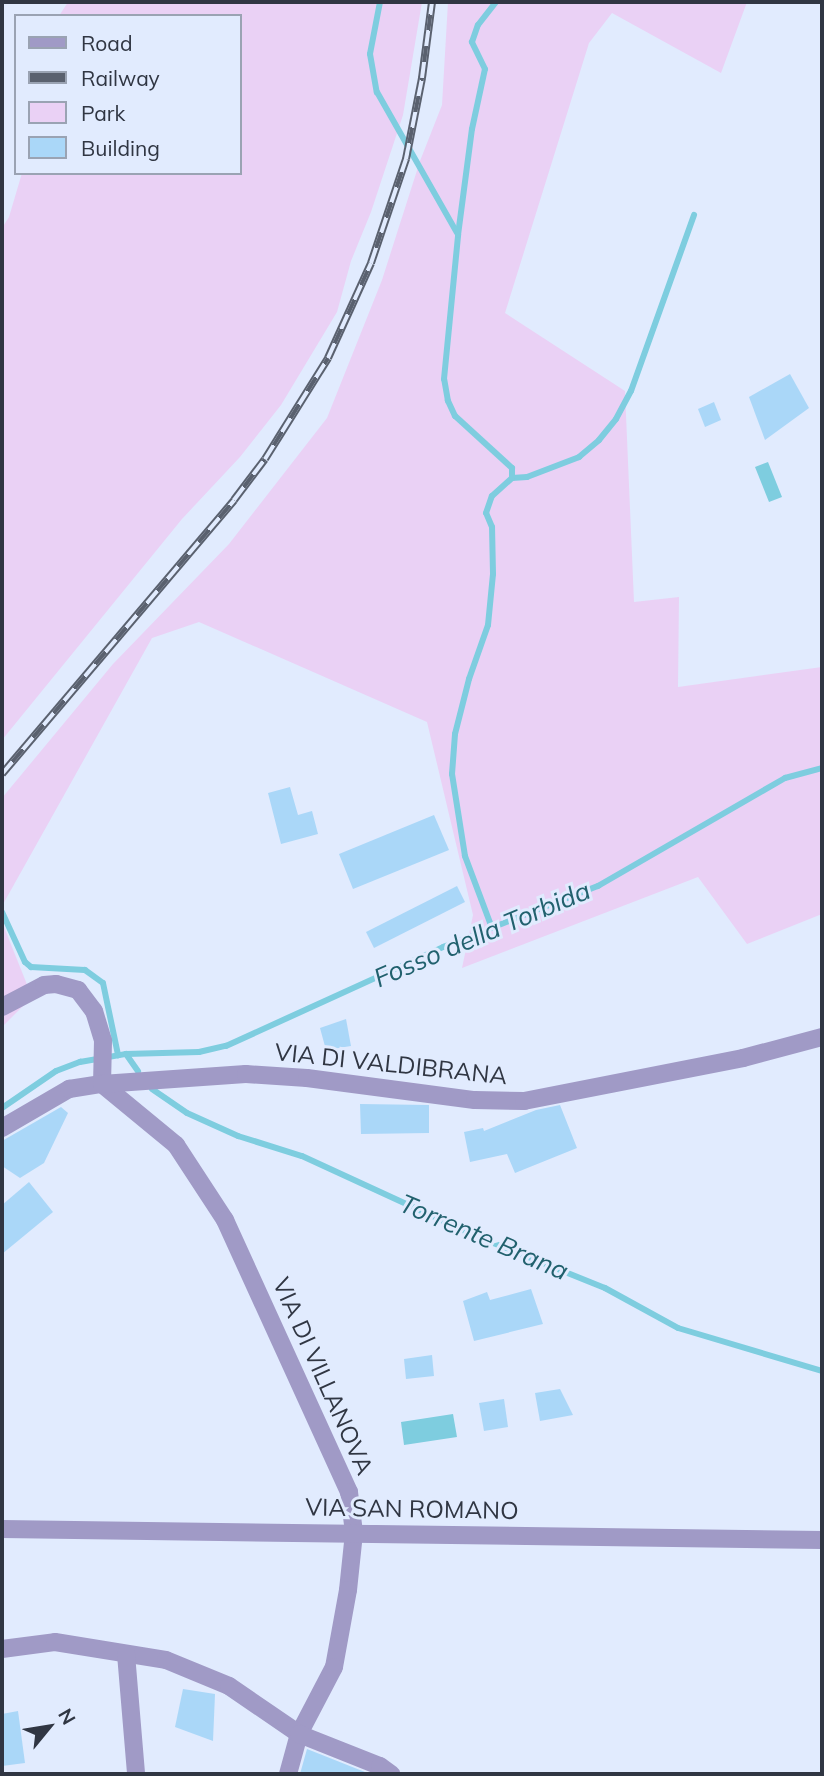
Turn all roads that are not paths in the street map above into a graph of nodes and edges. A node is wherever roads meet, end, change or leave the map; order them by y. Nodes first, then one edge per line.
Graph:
1 (2, 1007) edge
2 (822, 1037) edge
3 (102, 1084) junction
4 (2, 1128) edge
5 (2, 1529) edge
6 (354, 1533) junction
7 (822, 1539) edge
8 (2, 1649) edge
9 (126, 1654) junction
10 (299, 1734) junction
11 (136, 1774) edge
12 (288, 1774) edge
13 (391, 1774) edge

1 - 3 street
2 - 3 street, VIA DI VALDIBRANA
3 - 4 street, VIA DI VALDIBRANA
3 - 6 street, VIA DI VILLANOVA
5 - 6 street, VIA SAN ROMANO
6 - 7 street, VIA SAN ROMANO
6 - 10 street, VIA DI VILLANOVA
8 - 9 street
9 - 10 street
9 - 11 street
10 - 12 street, VIA DI VILLANOVA
10 - 13 street

